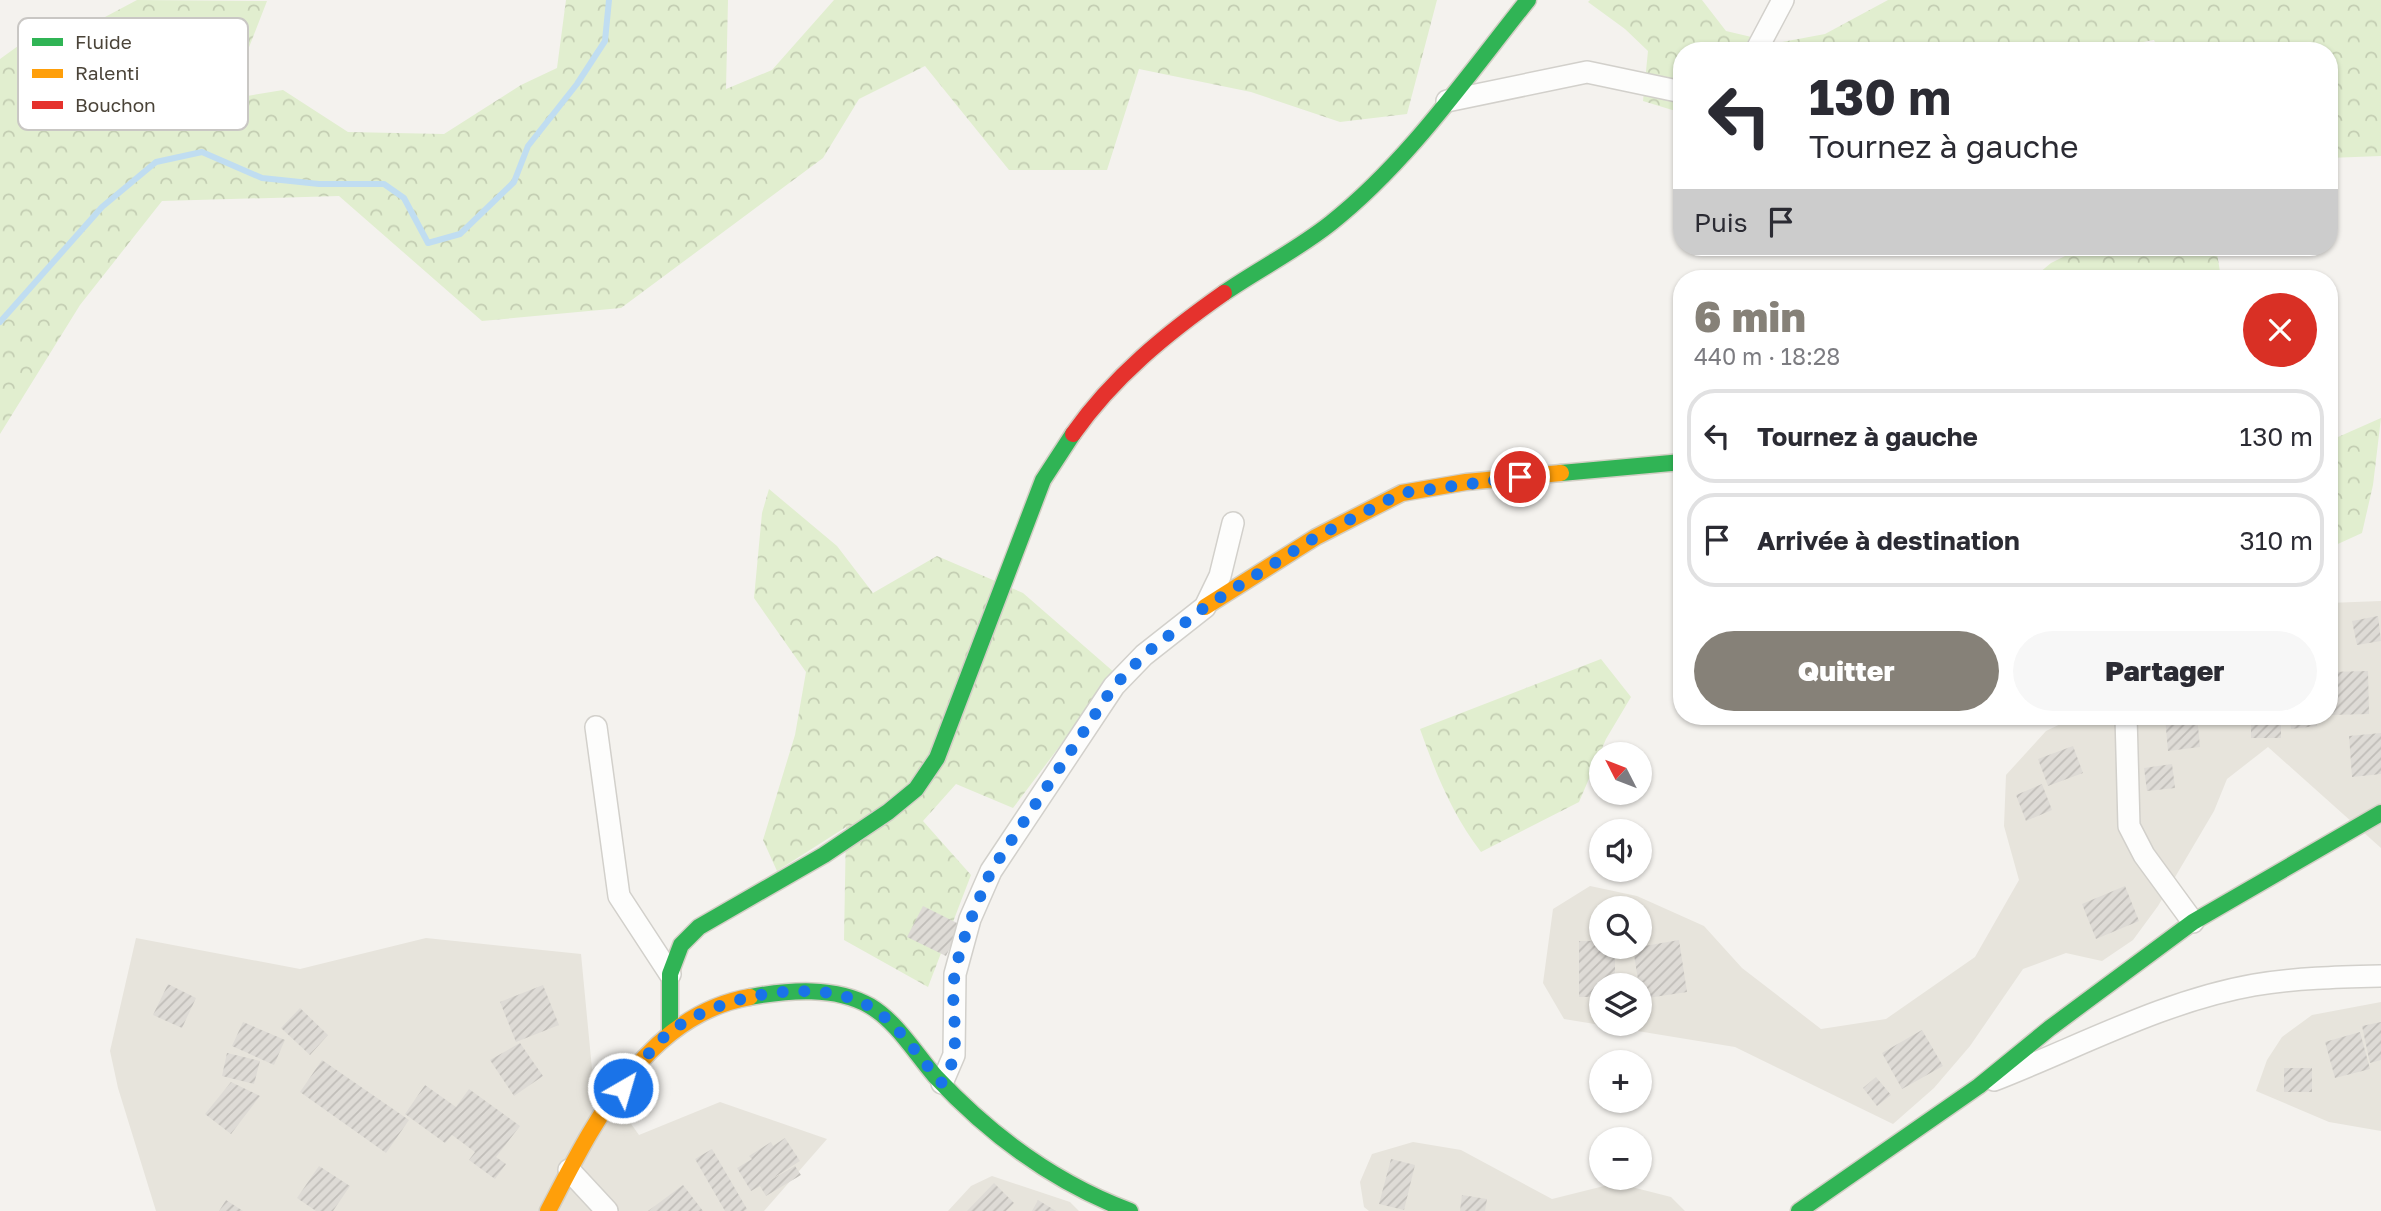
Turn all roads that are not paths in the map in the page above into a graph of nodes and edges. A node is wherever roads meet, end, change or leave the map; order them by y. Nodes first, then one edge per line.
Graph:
1 (1528, 0) edge
2 (1783, 0) edge
3 (1761, 42) edge
4 (1673, 90) edge
5 (1447, 101) junction
6 (1673, 463) edge
7 (1233, 523) dead end
8 (1205, 607) junction
9 (2126, 725) edge
10 (596, 727) dead end
11 (2381, 813) edge
12 (2193, 922) junction
13 (670, 974) junction
14 (2381, 976) edge
15 (670, 1031) junction
16 (942, 1083) junction
17 (1979, 1086) junction
18 (569, 1170) junction
19 (548, 1211) edge
20 (607, 1211) edge
21 (1130, 1211) edge
22 (1799, 1211) edge

1 - 5 street
2 - 3 street
4 - 5 street
5 - 13 street
6 - 8 street
7 - 8 street
8 - 16 street
9 - 12 street
10 - 13 street
11 - 12 street
12 - 17 street
13 - 15 street
14 - 17 street
15 - 16 street
15 - 18 street
16 - 21 street
17 - 22 street
18 - 19 street
18 - 20 street

